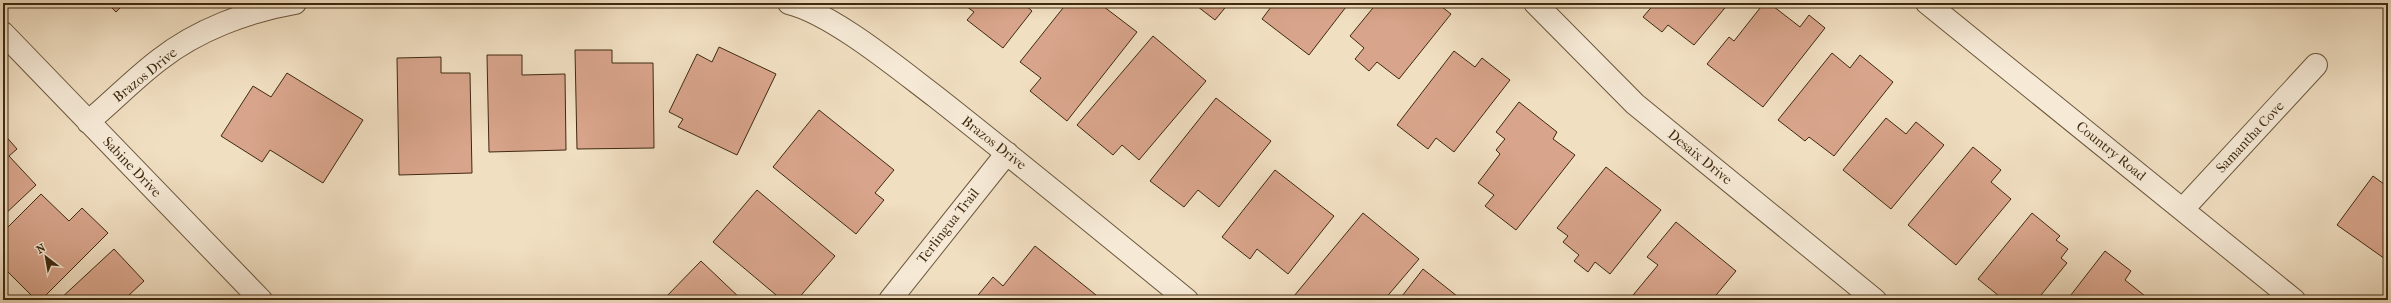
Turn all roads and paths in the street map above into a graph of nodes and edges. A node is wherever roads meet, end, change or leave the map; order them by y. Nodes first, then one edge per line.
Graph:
1 (295, 3) edge
2 (789, 3) edge
3 (1535, 3) edge
4 (1927, 3) edge
5 (3, 33) edge
6 (2316, 65) dead end
7 (88, 122) junction
8 (1007, 153) junction
9 (2184, 210) junction
10 (261, 300) edge
11 (890, 300) edge
12 (1187, 300) edge
13 (1875, 300) edge
14 (2294, 300) edge

1 - 7 street, Brazos Drive
2 - 8 street, Brazos Drive
3 - 13 street, Desaix Drive
4 - 9 street, Country Road
5 - 7 street, Sabine Drive
6 - 9 street, Samantha Cove
7 - 10 street, Sabine Drive
8 - 11 street, Terlingua Trail
8 - 12 street, Brazos Drive
9 - 14 street, Country Road

